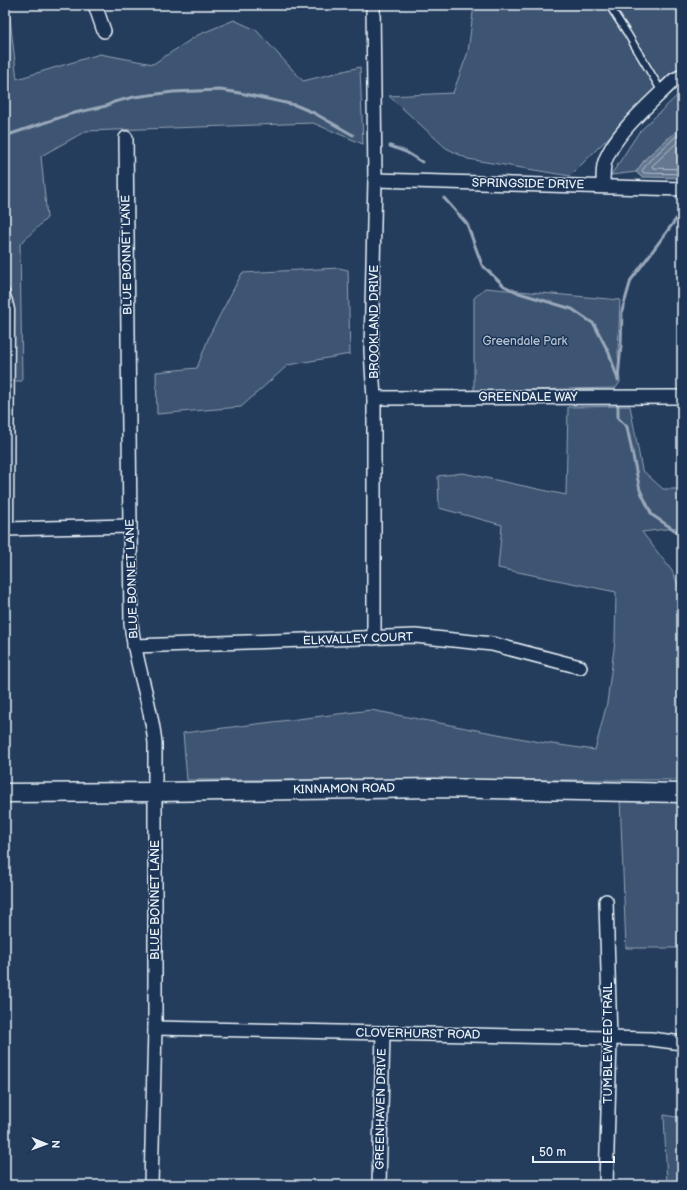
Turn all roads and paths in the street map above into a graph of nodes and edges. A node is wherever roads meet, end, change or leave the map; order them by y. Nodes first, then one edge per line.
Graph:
1 (95, 5) edge
2 (373, 5) edge
3 (609, 5) edge
4 (104, 31) dead end
5 (682, 76) edge
6 (662, 92) junction
7 (126, 138) dead end
8 (375, 180) junction
9 (603, 186) junction
10 (682, 189) edge
11 (5, 290) edge
12 (682, 396) edge
13 (374, 398) junction
14 (130, 526) junction
15 (7, 529) edge
16 (374, 638) junction
17 (134, 646) junction
18 (580, 666) dead end
19 (156, 792) junction
20 (5, 793) edge
21 (682, 793) edge
22 (606, 901) dead end
23 (155, 1028) junction
24 (383, 1032) junction
25 (610, 1039) junction
26 (682, 1043) edge
27 (151, 1185) edge
28 (379, 1185) edge
29 (606, 1185) edge

1 - 4 street
2 - 8 street, BROOKLAND DRIVE
3 - 6 lane
5 - 6 street
6 - 9 street
7 - 14 street, BLUE BONNET LANE
8 - 9 street, SPRINGSIDE DRIVE
8 - 13 street, BROOKLAND DRIVE
9 - 10 street, SPRINGSIDE DRIVE
11 - 15 lane
12 - 13 street, GREENDALE WAY
13 - 16 street, BROOKLAND DRIVE
14 - 15 street
14 - 17 street, BLUE BONNET LANE
16 - 17 street, ELKVALLEY COURT
16 - 18 street, ELKVALLEY COURT
17 - 19 street, BLUE BONNET LANE
19 - 20 main road, KINNAMON ROAD
19 - 21 main road, KINNAMON ROAD
19 - 23 street, BLUE BONNET LANE
22 - 25 street, TUMBLEWEED TRAIL
23 - 24 street, CLOVERHURST ROAD
23 - 27 street, BLUE BONNET LANE
24 - 25 street, CLOVERHURST ROAD
24 - 28 street, GREENHAVEN DRIVE
25 - 26 street, CLOVERHURST ROAD
25 - 29 street, TUMBLEWEED TRAIL

